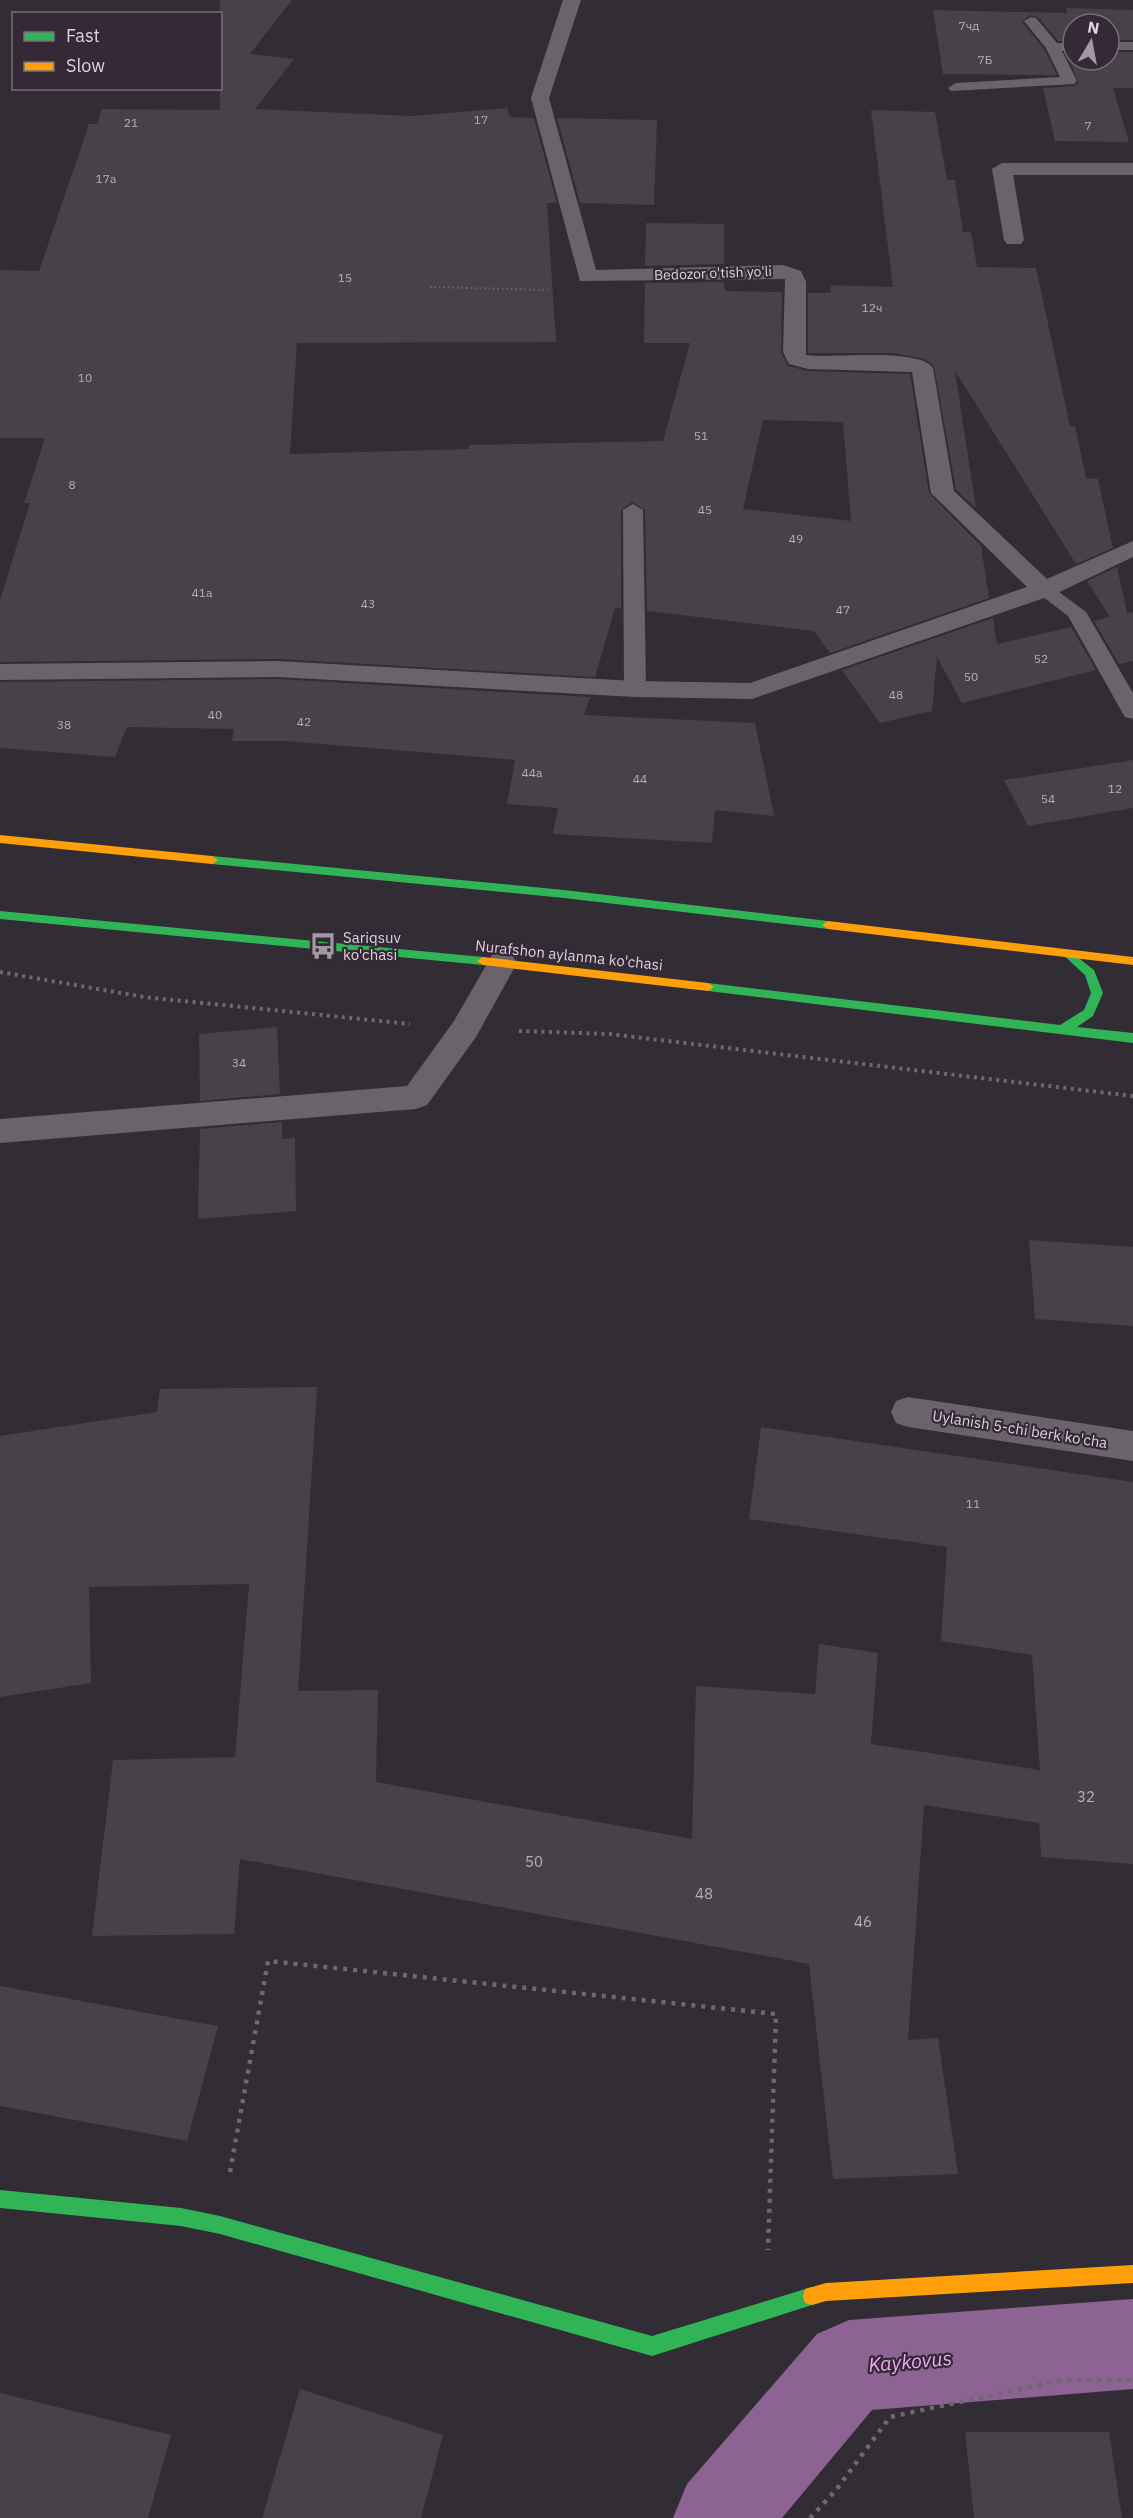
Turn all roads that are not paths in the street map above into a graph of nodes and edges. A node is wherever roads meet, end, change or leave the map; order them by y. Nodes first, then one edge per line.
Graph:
1 (573, 0) edge
2 (1031, 21) dead end
3 (1053, 47) junction
4 (1061, 47) edge
5 (956, 88) dead end
6 (1133, 169) edge
7 (1014, 240) dead end
8 (633, 510) dead end
9 (1133, 548) edge
10 (1044, 590) junction
11 (0, 672) edge
12 (635, 689) junction
13 (1133, 712) edge
14 (0, 840) edge
15 (0, 915) edge
16 (1067, 953) junction
17 (1133, 961) edge
18 (502, 963) junction
19 (1063, 1029) junction
20 (1133, 1038) edge
21 (0, 1131) edge
22 (908, 1412) dead end
23 (1133, 1446) edge
24 (0, 2199) edge
25 (1133, 2274) edge

1 - 10 street, Bedozor o'tish yo'li
2 - 3 lane
3 - 4 lane
3 - 5 lane
6 - 7 street
8 - 12 lane
9 - 10 street
10 - 12 street
10 - 13 lane
11 - 12 street
14 - 16 main road
15 - 18 main road, Nurafshon aylanma ko'chasi
16 - 17 main road
16 - 19 main road
18 - 19 main road, Nurafshon aylanma ko'chasi
18 - 21 street
19 - 20 main road, Nurafshon aylanma ko'chasi
22 - 23 street, Uylanish 5-chi berk ko'cha
24 - 25 main road

